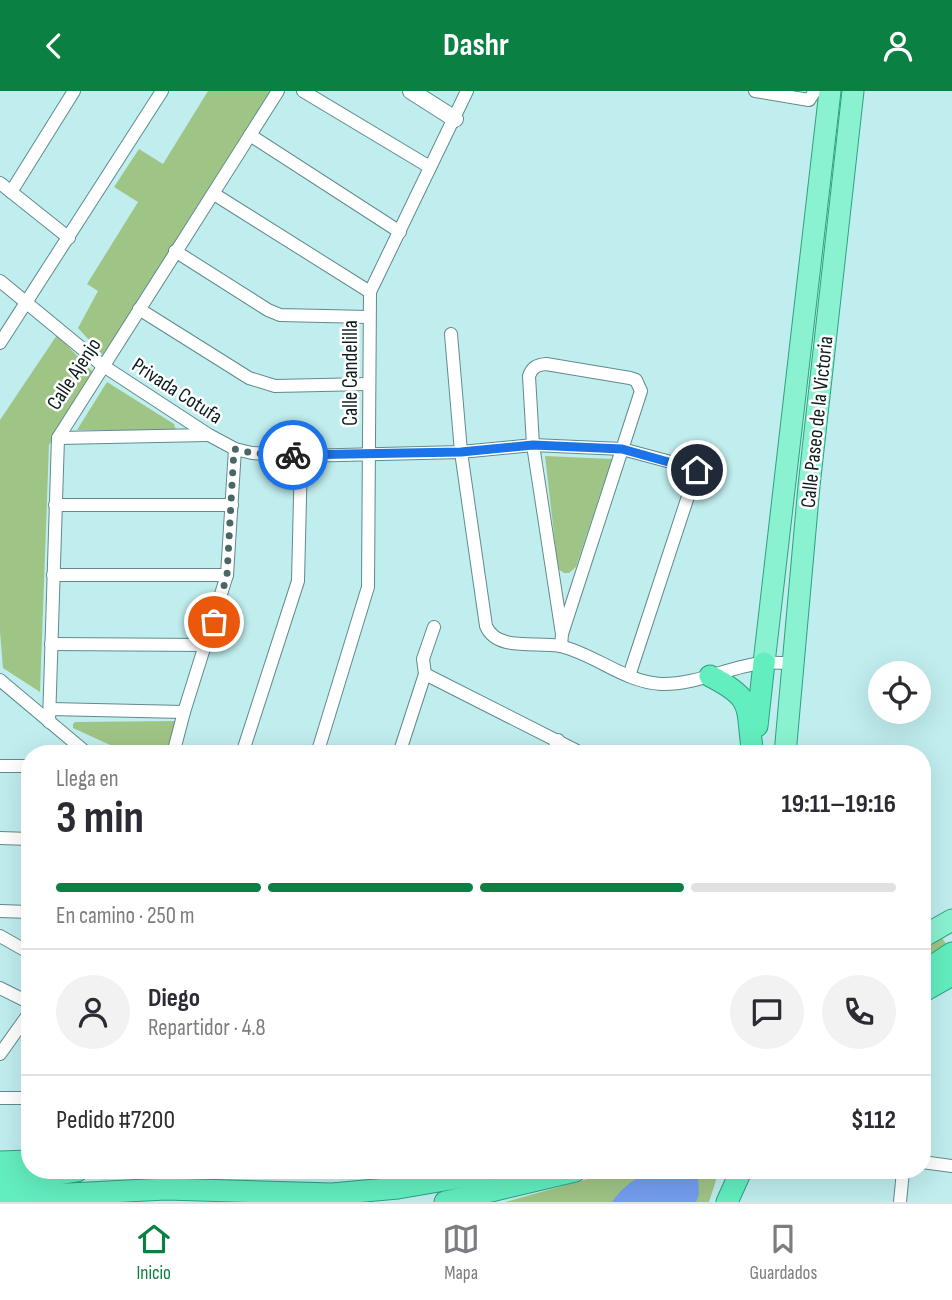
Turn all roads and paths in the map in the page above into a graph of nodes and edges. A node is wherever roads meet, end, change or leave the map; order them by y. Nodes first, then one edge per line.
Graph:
1 (74, 91) edge
2 (162, 91) edge
3 (278, 91) edge
4 (303, 91) edge
5 (411, 91) edge
6 (467, 91) edge
7 (755, 91) edge
8 (830, 91) edge
9 (853, 91) edge
10 (812, 96) edge
11 (455, 119) junction
12 (250, 135) junction
13 (428, 166) junction
14 (0, 183) edge
15 (11, 192) junction
16 (214, 194) junction
17 (400, 232) junction
18 (69, 238) junction
19 (176, 251) junction
20 (0, 281) edge
21 (370, 292) junction
22 (26, 302) junction
23 (139, 309) junction
24 (368, 317) junction
25 (451, 334) dead end
26 (0, 343) edge
27 (102, 365) junction
28 (368, 384) junction
29 (209, 435) junction
30 (58, 438) junction
31 (533, 445) junction
32 (234, 449) junction
33 (622, 449) junction
34 (461, 452) junction
35 (369, 454) junction
36 (301, 456) junction
37 (55, 505) junction
38 (232, 505) junction
39 (53, 575) junction
40 (227, 575) junction
41 (553, 576) junction
42 (582, 577) junction
43 (434, 627) dead end
44 (562, 640) junction
45 (51, 644) junction
46 (206, 645) junction
47 (764, 663) junction
48 (794, 664) junction
49 (425, 674) junction
50 (629, 676) junction
51 (710, 676) junction
52 (3, 687) edge
53 (184, 712) junction
54 (49, 716) junction
55 (558, 740) junction
56 (79, 745) edge
57 (175, 745) edge
58 (245, 745) edge
59 (320, 745) edge
60 (402, 745) edge
61 (556, 745) edge
62 (567, 745) edge
63 (752, 745) edge
64 (754, 745) edge
65 (786, 745) edge
66 (0, 766) edge
67 (21, 766) edge
68 (0, 838) edge
69 (21, 839) edge
70 (0, 911) edge
71 (21, 912) edge
72 (952, 920) edge
73 (931, 932) edge
74 (0, 936) edge
75 (21, 948) edge
76 (952, 953) edge
77 (931, 967) edge
78 (952, 975) edge
79 (931, 987) edge
80 (0, 988) edge
81 (21, 998) edge
82 (21, 1025) edge
83 (0, 1054) edge
84 (0, 1098) edge
85 (21, 1098) edge
86 (21, 1161) edge
87 (0, 1162) edge
88 (931, 1163) edge
89 (952, 1166) edge
90 (21, 1178) edge
91 (0, 1179) edge
92 (450, 1179) edge
93 (545, 1179) edge
94 (549, 1179) edge
95 (737, 1179) edge
96 (902, 1179) edge
97 (0, 1194) edge
98 (445, 1202) edge
99 (494, 1202) edge
100 (727, 1202) edge
101 (900, 1202) edge

1 - 15 street
2 - 18 street
3 - 12 street, Calle Ajenjo
4 - 13 street
5 - 11 street
6 - 11 street, Calle Candelilla
7 - 10 street
8 - 47 main road, Calle Paseo de la Victoria
9 - 48 main road, Calle Paseo de la Victoria
11 - 13 street, Calle Candelilla
12 - 16 street, Calle Ajenjo
12 - 17 street
13 - 17 street, Calle Candelilla
14 - 15 street
15 - 18 street
16 - 19 street, Calle Ajenjo
16 - 21 street
17 - 21 street, Calle Candelilla
18 - 22 street
19 - 23 street, Calle Ajenjo
19 - 24 street
20 - 22 street, Privada Cotufa
21 - 24 street, Calle Candelilla
22 - 26 street
22 - 27 street, Privada Cotufa
23 - 27 street, Calle Ajenjo
23 - 28 street
24 - 28 street, Calle Candelilla
25 - 34 street
27 - 29 street, Privada Cotufa
27 - 30 street, Calle Ajenjo
28 - 35 street, Calle Candelilla
29 - 30 street
29 - 32 street, Privada Cotufa
30 - 37 street, Calle Ajenjo
31 - 33 street, Privada Cotufa
31 - 33 street
31 - 34 street, Privada Cotufa
31 - 41 street
32 - 36 street, Privada Cotufa
32 - 38 street
33 - 42 street
33 - 50 street, Privada Cotufa
34 - 35 street, Privada Cotufa
34 - 44 street
35 - 36 street, Privada Cotufa
35 - 59 street, Calle Candelilla
36 - 58 street
37 - 38 street
37 - 39 street, Calle Ajenjo
38 - 40 street
39 - 40 street
39 - 45 street, Calle Ajenjo
40 - 46 street
41 - 42 street
41 - 44 street
42 - 44 street
43 - 49 street
44 - 50 street
45 - 46 street
45 - 54 street, Calle Ajenjo
46 - 53 street
47 - 48 street
47 - 51 street
47 - 64 highway
48 - 65 main road, Calle Paseo de la Victoria
49 - 55 street
49 - 60 street
50 - 51 street
51 - 63 highway
52 - 54 street
53 - 54 street
53 - 57 street
54 - 56 street
55 - 61 street
55 - 62 street
66 - 67 street
68 - 69 street
70 - 71 street
72 - 73 main road
74 - 75 street
76 - 77 highway
78 - 79 highway
80 - 81 street
82 - 83 street
84 - 85 street
86 - 87 highway
88 - 89 street
90 - 91 highway
92 - 97 highway
93 - 98 highway
94 - 99 highway
95 - 100 highway
96 - 101 street

